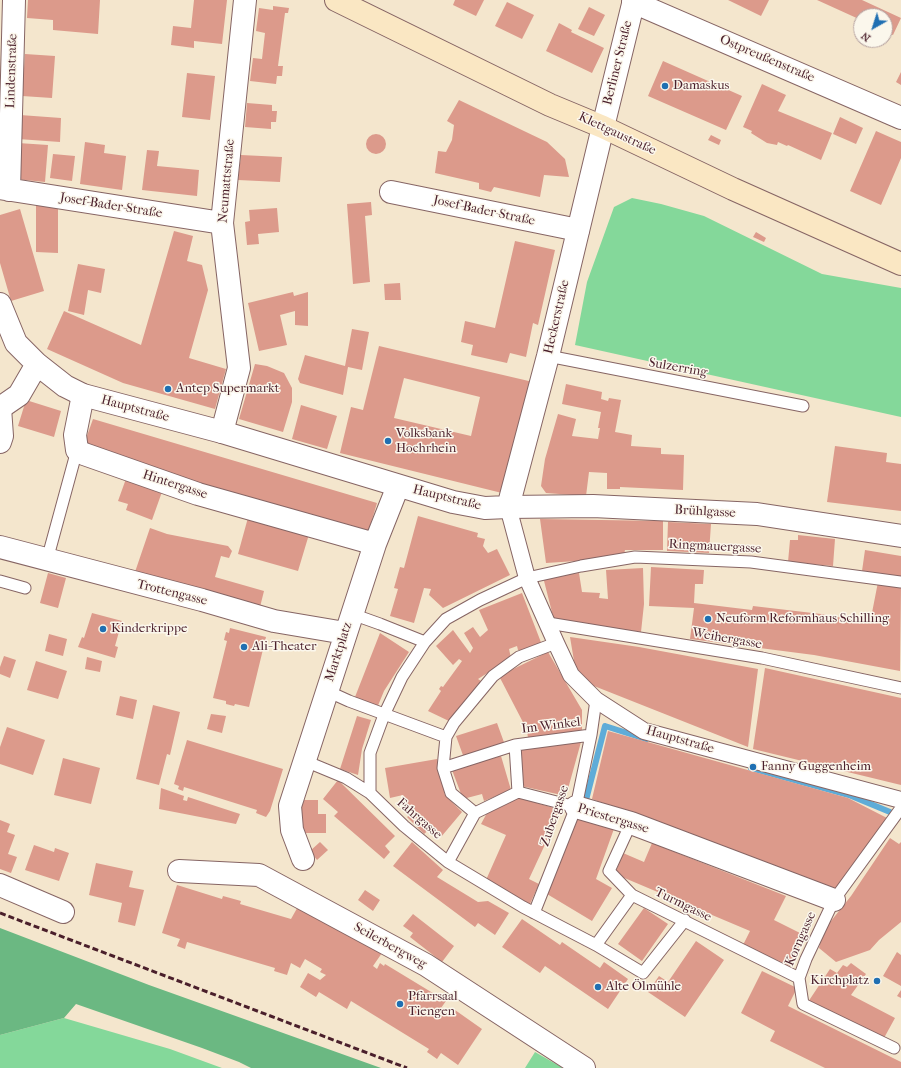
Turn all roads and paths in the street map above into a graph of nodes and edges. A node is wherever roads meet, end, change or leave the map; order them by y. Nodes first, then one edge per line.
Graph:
1 (14, 0) edge
2 (245, 0) edge
3 (336, 0) edge
4 (633, 1) edge
5 (901, 118) edge
6 (603, 127) junction
7 (4, 189) edge
8 (391, 192) dead end
9 (222, 223) junction
10 (578, 230) junction
11 (901, 264) edge
12 (0, 304) edge
13 (548, 356) junction
14 (37, 364) junction
15 (83, 395) junction
16 (803, 406) dead end
17 (0, 408) edge
18 (222, 432) junction
19 (0, 442) edge
20 (77, 450) junction
21 (398, 486) junction
22 (508, 507) junction
23 (901, 536) edge
24 (375, 544) junction
25 (0, 547) edge
26 (47, 560) junction
27 (528, 578) junction
28 (0, 582) edge
29 (901, 582) edge
30 (25, 588) dead end
31 (548, 623) junction
32 (348, 624) junction
33 (425, 642) junction
34 (556, 643) junction
35 (901, 688) edge
36 (327, 691) junction
37 (596, 700) junction
38 (384, 715) junction
39 (591, 735) junction
40 (446, 736) junction
41 (515, 745) junction
42 (304, 761) junction
43 (443, 768) junction
44 (518, 792) junction
45 (370, 793) junction
46 (901, 800) edge
47 (576, 807) junction
48 (901, 808) edge
49 (475, 814) junction
50 (631, 823) junction
51 (303, 859) dead end
52 (448, 862) junction
53 (179, 871) dead end
54 (0, 885) edge
55 (632, 895) junction
56 (834, 900) junction
57 (63, 912) dead end
58 (534, 913) junction
59 (685, 920) junction
60 (596, 945) junction
61 (799, 978) junction
62 (894, 1048) dead end
63 (584, 1068) edge

1 - 7 street, Lindenstraße
2 - 9 street, Neumattstraße
3 - 6 main road, Klettgaustraße
4 - 5 street, Ostpreußenstraße
4 - 6 street, Berliner Straße
6 - 10 street, Heckerstraße
6 - 11 main road, Klettgaustraße
7 - 9 street, Josef-Bader-Straße
8 - 10 street, Josef-Bader-Straße
9 - 18 street, Neumattstraße
10 - 13 street, Heckerstraße
12 - 14 street, Hauptstraße
13 - 16 lane, Sulzerring
13 - 22 street, Heckerstraße
14 - 15 street, Hauptstraße
14 - 17 street
15 - 18 street, Hauptstraße
15 - 20 street
17 - 19 street
18 - 21 street, Hauptstraße
20 - 24 street, Hintergasse
20 - 26 lane
21 - 22 street, Hauptstraße
21 - 24 street, Marktplatz
22 - 23 street, Brühlgasse
22 - 27 street, Hauptstraße
24 - 32 street, Marktplatz
25 - 26 street, Trottengasse
26 - 32 street, Trottengasse
27 - 29 lane, Ringmauergasse
27 - 31 street, Hauptstraße
27 - 33 lane
28 - 30 lane
31 - 34 street, Hauptstraße
31 - 35 lane, Weihergasse
32 - 33 lane
32 - 36 street, Marktplatz
33 - 38 lane
34 - 37 street, Hauptstraße
34 - 40 lane
36 - 38 lane
36 - 42 street, Marktplatz
37 - 39 lane, Zubergasse
37 - 46 street, Hauptstraße
38 - 40 lane
38 - 45 lane
39 - 41 lane, Im Winkel
39 - 47 lane, Zubergasse
40 - 43 lane
41 - 43 lane, Im Winkel
41 - 44 lane, Im Winkel
42 - 45 lane, Fahrgasse
42 - 51 street
43 - 49 lane
44 - 47 lane, Priestergasse
44 - 49 lane
45 - 52 lane, Fahrgasse
47 - 50 street, Priestergasse
47 - 58 lane, Zubergasse
48 - 56 lane, Korngasse
49 - 52 lane
50 - 55 lane, Turmgasse
50 - 56 street, Priestergasse
52 - 58 lane, Fahrgasse
53 - 63 street, Seilerbergweg
54 - 57 street
55 - 59 lane, Turmgasse
55 - 60 lane
56 - 61 lane, Korngasse
58 - 60 lane, Fahrgasse
59 - 60 lane, Fahrgasse
59 - 61 lane, Turmgasse
61 - 62 lane, Korngasse

